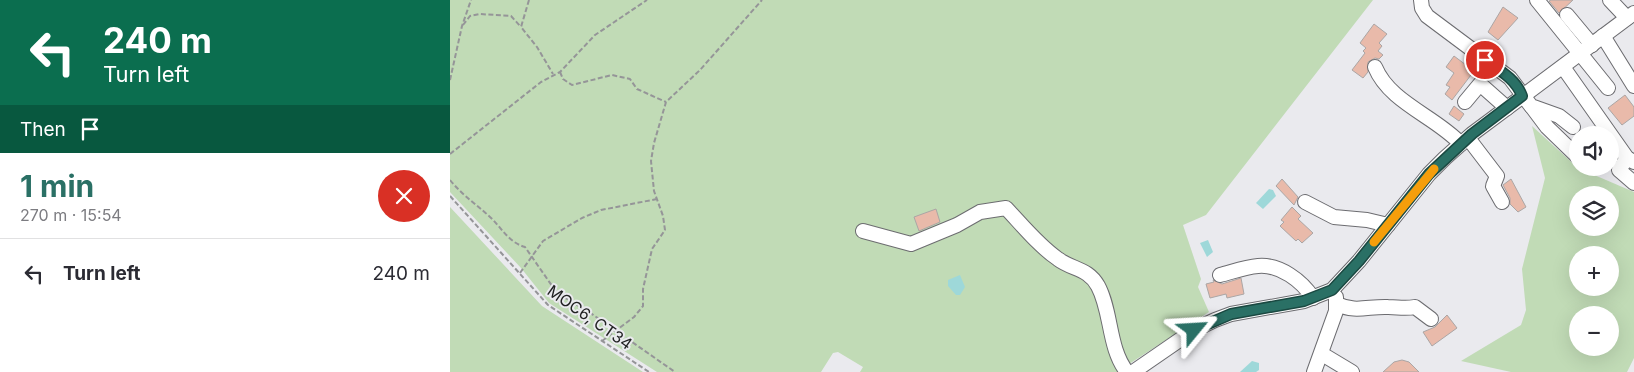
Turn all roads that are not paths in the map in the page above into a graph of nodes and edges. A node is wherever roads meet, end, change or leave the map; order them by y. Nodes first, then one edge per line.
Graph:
1 (1421, 0) edge
2 (1537, 0) edge
3 (1610, 0) edge
4 (1567, 15) dead end
5 (1631, 15) edge
6 (1603, 36) junction
7 (1586, 49) junction
8 (1375, 67) dead end
9 (1562, 67) junction
10 (1634, 86) edge
11 (1608, 88) dead end
12 (1527, 101) junction
13 (1465, 102) dead end
14 (1506, 108) junction
15 (1572, 126) edge
16 (1464, 141) junction
17 (1569, 148) edge
18 (1631, 160) edge
19 (1634, 182) edge
20 (1305, 202) dead end
21 (1502, 202) dead end
22 (1388, 225) junction
23 (863, 231) dead end
24 (1220, 275) dead end
25 (1332, 290) junction
26 (1313, 298) junction
27 (1337, 304) junction
28 (1431, 319) dead end
29 (1322, 354) junction
30 (1127, 372) edge
31 (1133, 372) edge
32 (1314, 372) edge
33 (1352, 372) edge

1 - 12 street
2 - 7 street
3 - 5 street
4 - 7 street
5 - 6 street
6 - 7 street
6 - 10 street
7 - 9 street
7 - 11 street
8 - 16 street
9 - 12 street
9 - 18 street
12 - 14 street
12 - 15 street
12 - 17 street
13 - 14 street
14 - 16 street
16 - 21 street
16 - 22 street
18 - 19 street
20 - 22 street
22 - 25 street
23 - 30 street
24 - 26 street
25 - 26 street
25 - 27 street
26 - 31 street
27 - 28 street
27 - 29 street
29 - 32 street
29 - 33 street

